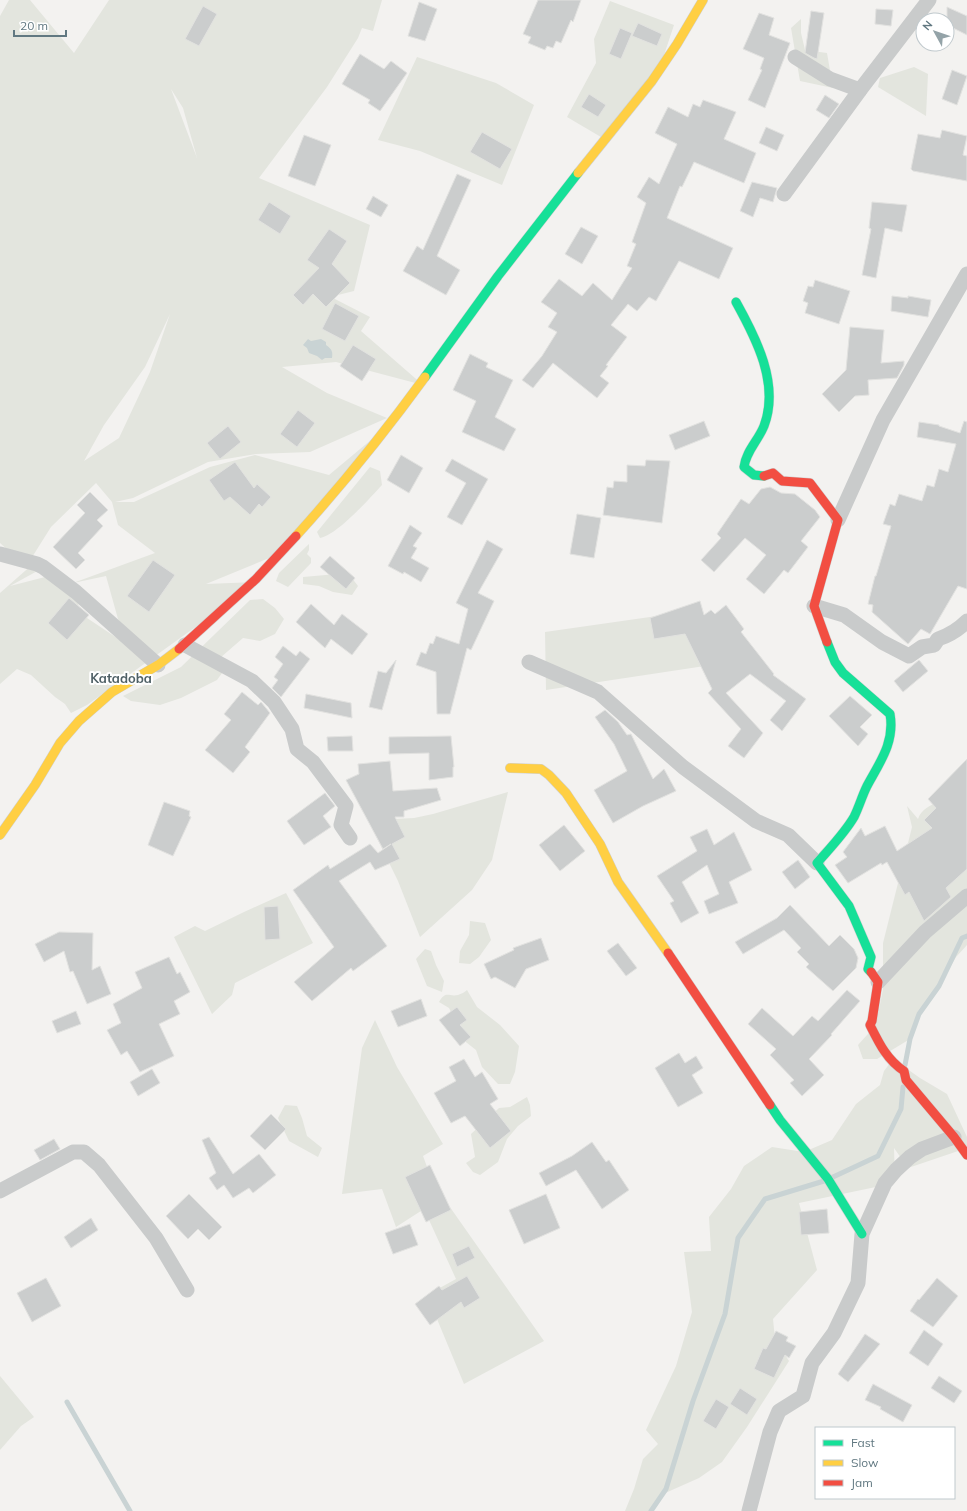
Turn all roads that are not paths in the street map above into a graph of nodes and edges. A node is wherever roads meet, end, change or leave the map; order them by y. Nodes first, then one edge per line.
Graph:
1 (703, 0) edge
2 (929, 0) edge
3 (795, 57) dead end
4 (860, 90) junction
5 (784, 194) dead end
6 (967, 274) edge
7 (736, 302) dead end
8 (838, 520) junction
9 (0, 554) edge
10 (814, 606) junction
11 (967, 621) edge
12 (186, 645) junction
13 (529, 662) dead end
14 (158, 665) junction
15 (510, 768) dead end
16 (0, 835) edge
17 (350, 838) dead end
18 (817, 864) junction
19 (967, 896) edge
20 (878, 982) junction
21 (954, 1137) junction
22 (967, 1155) edge
23 (0, 1191) edge
24 (862, 1234) junction
25 (187, 1290) dead end
26 (749, 1511) edge

1 - 12 street
2 - 4 street
3 - 4 street
4 - 5 street
6 - 8 street
7 - 8 street
8 - 10 street
9 - 14 street
10 - 11 street
10 - 18 street
12 - 14 street
12 - 17 street
13 - 18 street
14 - 16 street
15 - 24 street
18 - 20 street
19 - 20 street
20 - 21 street
21 - 22 street
21 - 24 street
23 - 25 street
24 - 26 street

